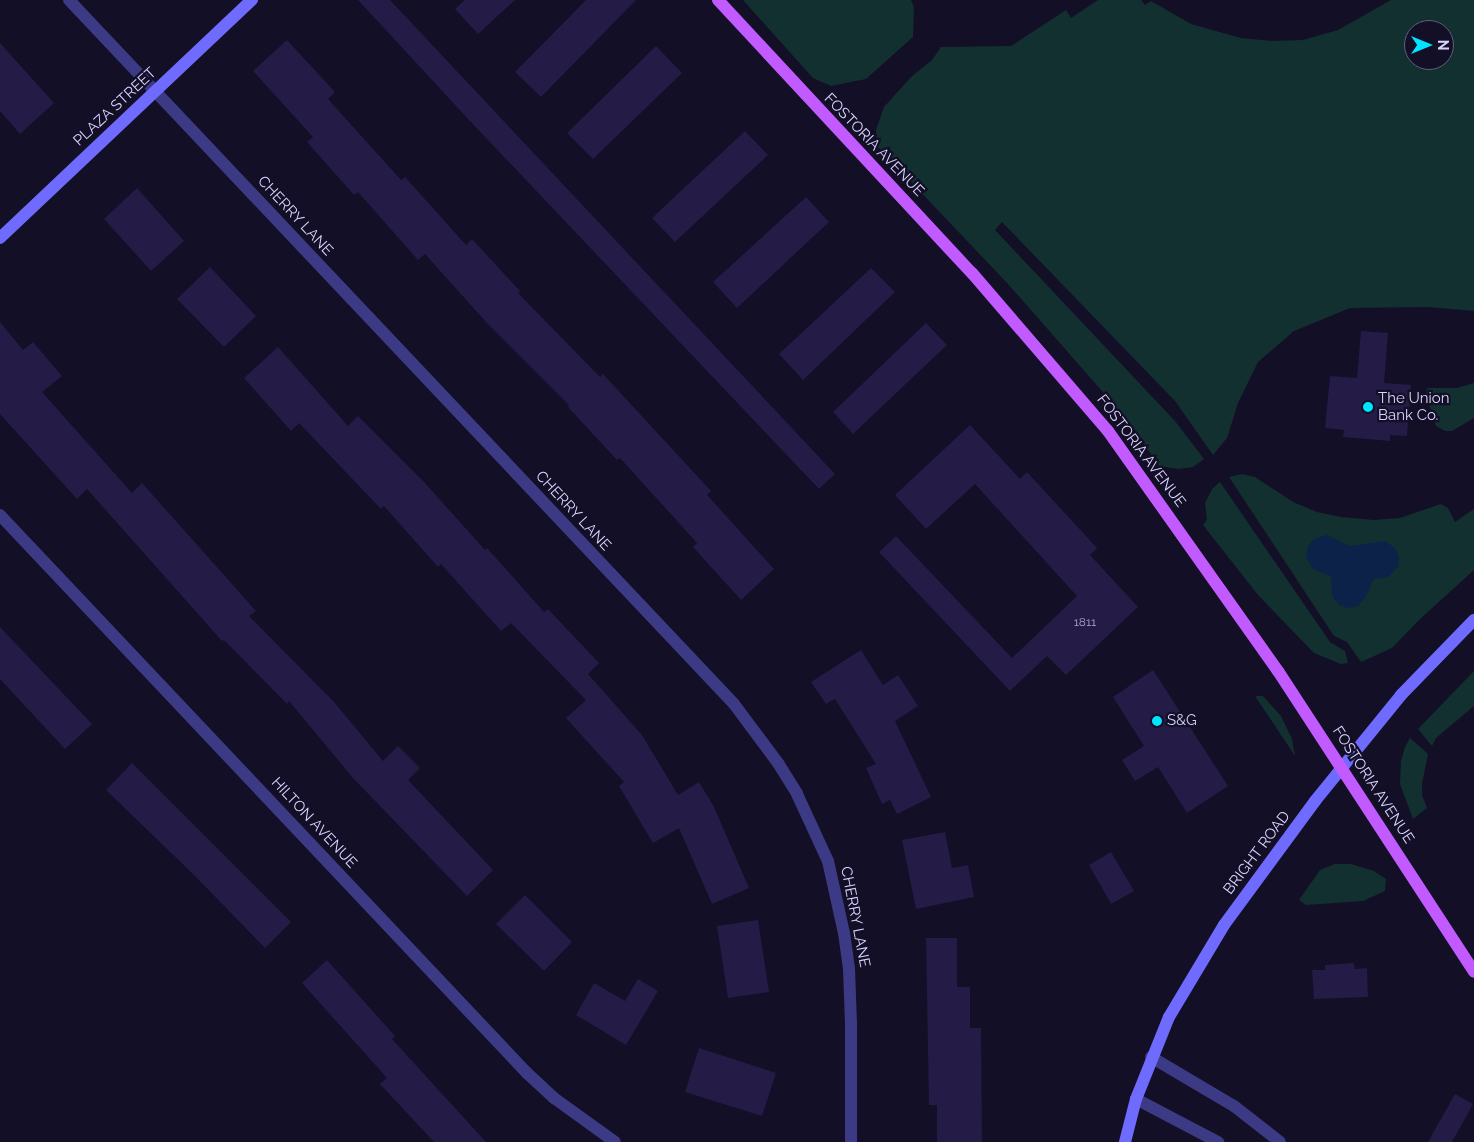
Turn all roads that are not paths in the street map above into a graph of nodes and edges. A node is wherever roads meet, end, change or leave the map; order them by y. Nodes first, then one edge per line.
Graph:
1 (68, 0) edge
2 (252, 0) edge
3 (718, 0) edge
4 (155, 91) junction
5 (0, 238) edge
6 (0, 515) edge
7 (1474, 620) edge
8 (1342, 767) junction
9 (1474, 972) edge
10 (1151, 1057) junction
11 (1136, 1098) junction
12 (615, 1142) edge
13 (851, 1142) edge
14 (1125, 1142) edge
15 (1218, 1142) edge
16 (1280, 1142) edge

1 - 4 street, CHERRY LANE
2 - 4 main road, PLAZA STREET
3 - 8 main road, FOSTORIA AVENUE
4 - 5 main road, PLAZA STREET
4 - 13 street, CHERRY LANE
6 - 12 street, HILTON AVENUE
7 - 8 main road, BRIGHT ROAD
8 - 9 main road, FOSTORIA AVENUE
8 - 10 main road, BRIGHT ROAD
10 - 11 main road, BRIGHT ROAD
10 - 16 street
11 - 14 main road, BRIGHT ROAD
11 - 15 street

